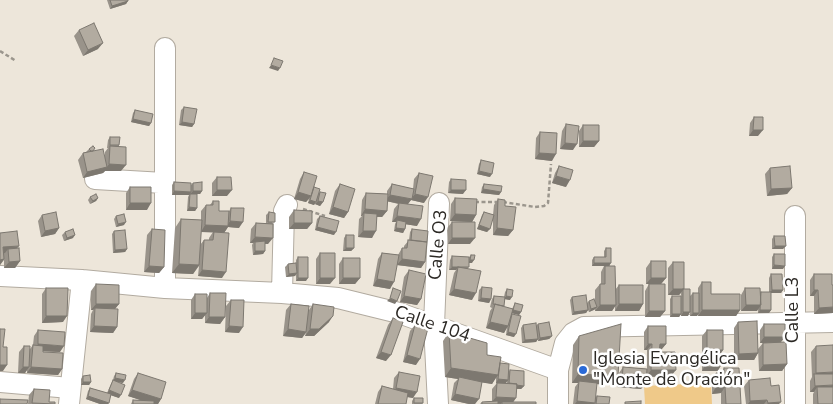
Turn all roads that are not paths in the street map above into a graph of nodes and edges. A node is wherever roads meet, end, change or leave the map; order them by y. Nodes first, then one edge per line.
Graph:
1 (165, 48) dead end
2 (95, 179) edge
3 (164, 183) junction
4 (439, 203) dead end
5 (287, 205) road end
6 (795, 216) dead end
7 (0, 276) edge
8 (82, 280) junction
9 (165, 288) junction
10 (282, 293) junction
11 (794, 322) junction
12 (833, 322) edge
13 (434, 325) junction
14 (558, 370) junction
15 (0, 382) edge
16 (70, 396) edge
17 (438, 404) edge
18 (558, 404) edge
19 (795, 404) edge

1 - 3 street
2 - 3 street
3 - 9 street
4 - 13 street, Calle O3
5 - 10 street
6 - 11 street, Calle L3
7 - 8 street, Calle 104
8 - 9 street, Calle 104
8 - 16 street
9 - 10 street, Calle 104
10 - 13 street, Calle 104
11 - 12 street
11 - 14 street
11 - 19 street, Calle L3
13 - 14 street, Calle 104
13 - 17 street, Calle O3
14 - 18 street
15 - 16 street

